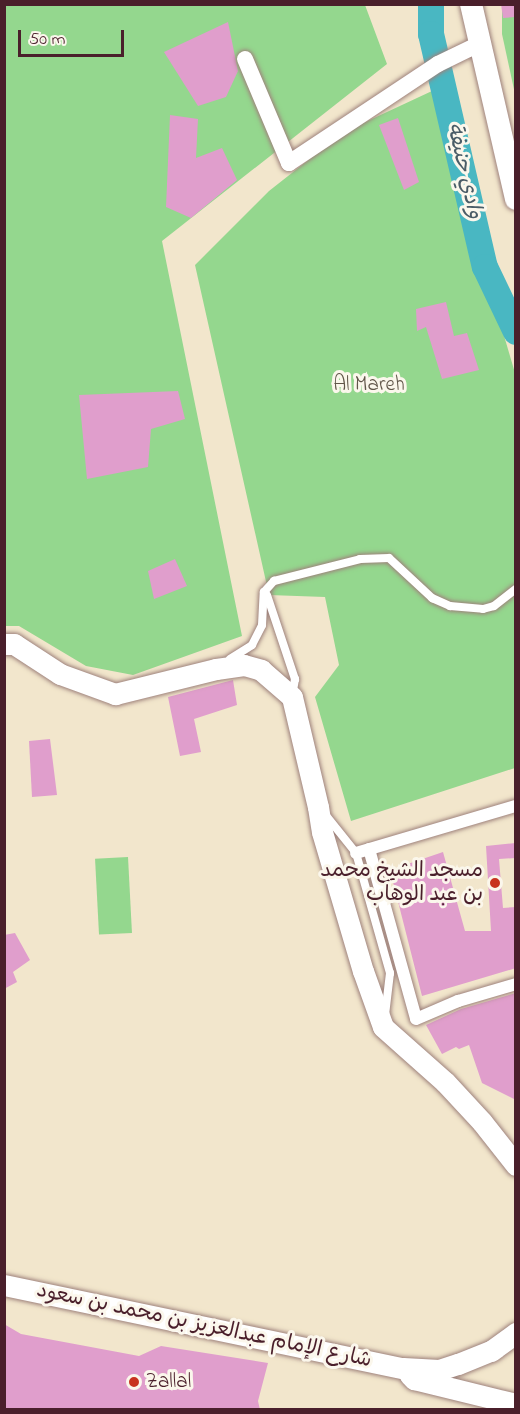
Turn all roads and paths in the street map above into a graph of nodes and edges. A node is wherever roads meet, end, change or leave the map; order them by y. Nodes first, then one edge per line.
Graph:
1 (471, 4) edge
2 (479, 44) junction
3 (245, 59) dead end
4 (516, 199) edge
5 (274, 581) junction
6 (516, 589) edge
7 (4, 644) edge
8 (216, 669) junction
9 (292, 697) junction
10 (516, 806) edge
11 (318, 807) junction
12 (369, 849) junction
13 (356, 853) junction
14 (516, 984) edge
15 (383, 1028) junction
16 (516, 1165) edge
17 (4, 1285) edge
18 (516, 1334) edge
19 (403, 1368) junction
20 (516, 1404) edge

1 - 2 main road
2 - 3 street
2 - 4 main road
5 - 6 lane
5 - 8 lane
5 - 9 lane
7 - 8 street
8 - 9 street
9 - 11 street
10 - 12 street
11 - 13 lane
11 - 15 street
12 - 13 street
12 - 14 street
13 - 15 lane
15 - 16 street
17 - 19 street, شارع الإمام عبدالعزيز بن محمد بن سعود
18 - 19 street
19 - 20 street

